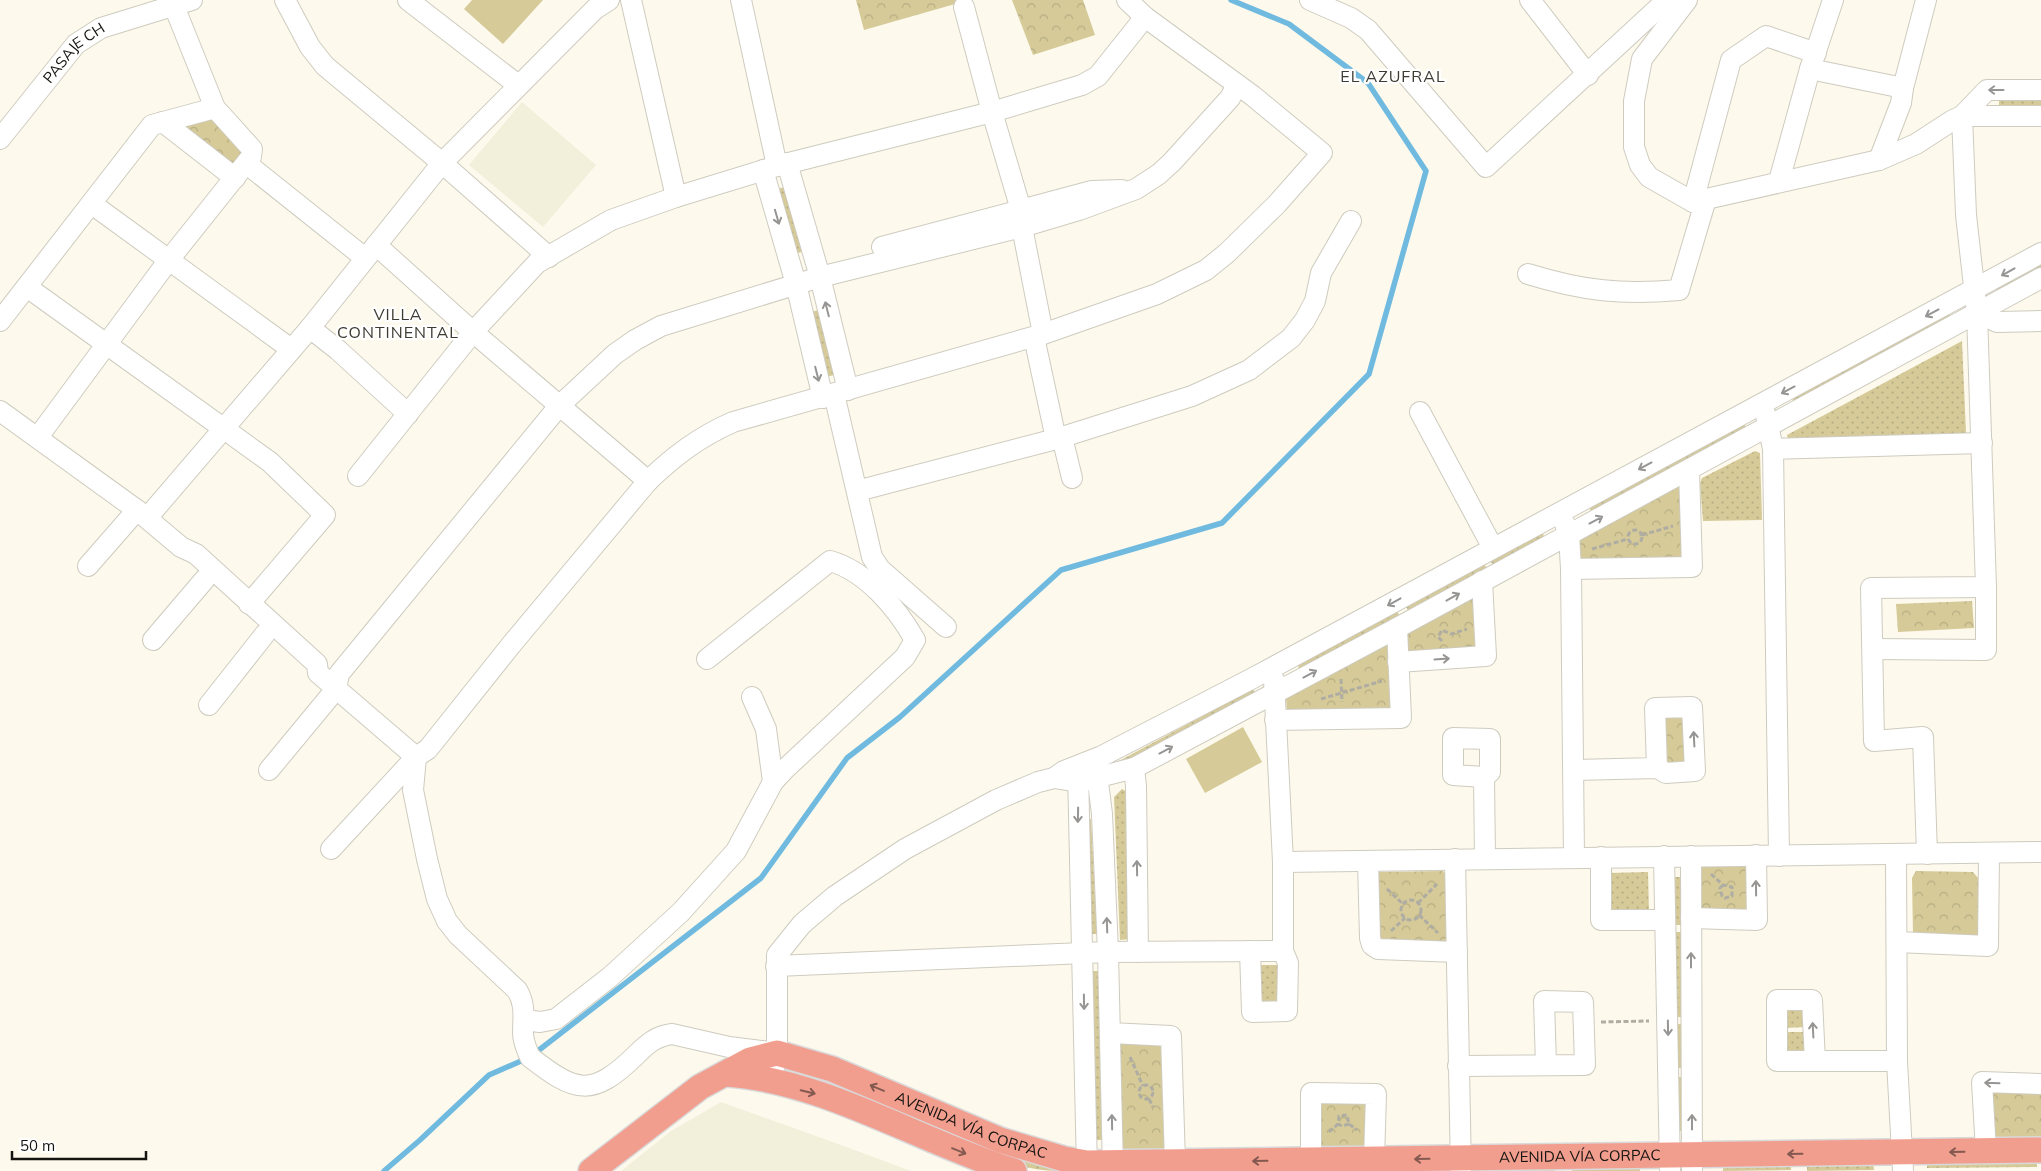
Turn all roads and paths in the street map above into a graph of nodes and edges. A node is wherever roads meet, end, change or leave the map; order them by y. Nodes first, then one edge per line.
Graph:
1 (285, 0) edge
2 (408, 0) edge
3 (608, 0) edge
4 (631, 0) edge
5 (741, 0) edge
6 (1128, 0) edge
7 (1310, 0) edge
8 (1530, 0) edge
9 (1665, 0) edge
10 (1687, 0) edge
11 (1833, 0) edge
12 (1926, 0) edge
13 (183, 2) edge
14 (964, 7) dead end
15 (1145, 17) junction
16 (1813, 61) junction
17 (1588, 75) junction
18 (518, 85) junction
19 (1236, 85) junction
20 (1903, 88) junction
21 (2041, 90) edge
22 (215, 108) junction
23 (992, 112) junction
24 (1962, 116) junction
25 (2041, 116) edge
26 (163, 122) junction
27 (0, 139) edge
28 (1879, 160) junction
29 (442, 163) junction
30 (776, 167) junction
31 (241, 171) junction
32 (1779, 181) junction
33 (676, 197) junction
34 (1700, 200) junction
35 (92, 204) junction
36 (1022, 219) junction
37 (1351, 221) dead end
38 (882, 247) dead end
39 (370, 251) junction
40 (2041, 253) edge
41 (549, 257) junction
42 (168, 261) junction
43 (1528, 274) dead end
44 (820, 277) junction
45 (2041, 278) edge
46 (796, 284) junction
47 (27, 287) junction
48 (1975, 290) junction
49 (1977, 313) junction
50 (0, 321) edge
51 (2041, 321) edge
52 (310, 328) junction
53 (473, 332) junction
54 (1039, 336) junction
55 (108, 345) junction
56 (291, 349) junction
57 (835, 394) junction
58 (1762, 403) junction
59 (559, 406) junction
60 (0, 411) edge
61 (1420, 412) dead end
62 (408, 414) junction
63 (1769, 426) junction
64 (224, 429) junction
65 (38, 437) junction
66 (1059, 438) junction
67 (1982, 443) junction
68 (1773, 449) junction
69 (1690, 470) junction
70 (358, 476) dead end
71 (1072, 478) dead end
72 (648, 481) junction
73 (857, 491) junction
74 (1560, 512) junction
75 (142, 514) junction
76 (1676, 526) dead end
77 (1569, 534) junction
78 (1642, 535) junction
79 (1628, 539) junction
80 (181, 547) junction
81 (1493, 548) junction
82 (1591, 549) dead end
83 (88, 566) dead end
84 (1571, 569) junction
85 (205, 579) junction
86 (1482, 581) junction
87 (1986, 587) junction
88 (249, 604) junction
89 (946, 627) dead end
90 (1397, 628) junction
91 (265, 634) junction
92 (153, 640) dead end
93 (1873, 650) junction
94 (707, 659) dead end
95 (1398, 662) junction
96 (1272, 668) junction
97 (1341, 670) dead end
98 (318, 673) junction
99 (1384, 681) dead end
100 (336, 689) junction
101 (1276, 692) junction
102 (1342, 693) junction
103 (752, 697) dead end
104 (1315, 701) dead end
105 (1342, 703) dead end
106 (209, 705) dead end
107 (1275, 720) junction
108 (416, 757) junction
109 (1134, 768) junction
110 (1657, 768) dead end
111 (269, 770) dead end
112 (1575, 770) junction
113 (1088, 772) junction
114 (1484, 777) dead end
115 (773, 782) junction
116 (331, 849) dead end
117 (2041, 852) edge
118 (1927, 854) junction
119 (1989, 854) junction
120 (1756, 855) junction
121 (1896, 855) junction
122 (1664, 856) junction
123 (1691, 856) junction
124 (1779, 856) junction
125 (1601, 857) junction
126 (1574, 858) junction
127 (1455, 859) junction
128 (1485, 859) junction
129 (1368, 861) junction
130 (1283, 862) junction
131 (1438, 883) dead end
132 (1723, 885) joint
133 (1384, 886) dead end
134 (1418, 903) junction
135 (1403, 904) junction
136 (1420, 915) junction
137 (1405, 918) junction
138 (1691, 918) junction
139 (1665, 920) junction
140 (1388, 933) dead end
141 (1897, 942) junction
142 (1451, 945) junction
143 (1250, 951) junction
144 (1283, 951) junction
145 (1108, 952) junction
146 (1138, 952) junction
147 (1083, 953) junction
148 (776, 966) junction
149 (525, 1020) junction
150 (1653, 1021) dead end
151 (1583, 1022) junction
152 (1110, 1033) junction
153 (699, 1040) junction
154 (1127, 1050) dead end
155 (777, 1053) junction
156 (1815, 1061) junction
157 (1897, 1061) junction
158 (1546, 1065) junction
159 (1458, 1066) junction
160 (727, 1074) junction
161 (771, 1082) junction
162 (2041, 1084) edge
163 (1143, 1086) junction
164 (2041, 1150) edge
165 (1986, 1151) junction
166 (1311, 1160) junction
167 (1374, 1160) junction
168 (1175, 1162) junction
169 (1902, 1162) edge
170 (1681, 1164) edge
171 (1461, 1165) edge
172 (1087, 1167) edge
173 (1113, 1167) edge
174 (591, 1171) edge
175 (1014, 1171) edge

1 - 29 street
2 - 18 street
3 - 18 street
4 - 33 street
5 - 30 street
6 - 15 street
7 - 17 street
8 - 17 street
9 - 17 street
10 - 34 street
11 - 16 street
12 - 20 street
13 - 22 street
13 - 27 street, PASAJE CH
14 - 23 street
15 - 19 street
15 - 23 street
16 - 20 street
16 - 32 street
16 - 34 street
18 - 29 street
19 - 36 street
19 - 54 street
20 - 28 street
21 -> 24 street
22 - 26 street
22 - 31 street
23 - 30 street
23 - 36 street
24 - 25 street
24 - 28 street
24 - 48 street
26 - 31 street
26 - 35 street
28 - 32 street
29 - 39 street
29 - 41 street
30 - 33 street
30 - 44 street
30 -> 46 street
31 - 39 street
31 - 42 street
32 - 34 street
33 - 41 street
34 - 43 street
35 - 42 street
35 - 47 street
36 - 38 street
36 - 44 street
36 - 54 street
37 - 66 street
39 - 52 street
39 - 53 street
40 -> 48 street
41 - 53 street
42 - 55 street
42 - 56 street
44 - 46 street
57 -> 44 street
45 - 49 street
46 -> 57 street
46 - 59 street
47 - 50 street
47 - 55 street
48 - 49 street
48 -> 58 street
49 - 51 street
49 - 63 street
49 - 67 street
52 - 56 street
52 - 62 street
53 - 59 street
53 - 62 street
54 - 57 street
54 - 66 street
55 - 64 street
55 - 65 street
56 - 64 street
57 - 72 street
57 - 73 street
58 - 63 street
58 -> 74 street
59 - 72 street
59 - 100 street
60 - 65 street
61 - 81 street
62 - 70 street
63 - 68 street
63 - 69 street
64 - 75 street
64 - 88 street
65 - 75 street
66 - 71 street
66 - 73 street
67 - 68 street
67 - 87 street
68 - 124 street
77 -> 69 street
69 - 84 street
72 - 108 street
73 - 89 street
74 - 77 street
74 - 81 street
75 - 80 street
75 - 83 street
76 - 78 path
77 - 84 street
77 - 86 street
78 - 79 path
78 - 79 path
79 - 82 path
80 - 85 street
80 - 88 street
81 -> 96 street
84 - 112 street
85 - 91 street
85 - 92 street
90 -> 86 street
95 -> 86 street
87 - 93 street
87 - 93 street
88 - 98 street
90 - 95 street
101 -> 90 street
91 - 98 street
91 - 106 street
93 - 118 street
94 - 115 street
95 - 107 street
96 - 101 street
96 - 113 street
97 - 102 path
98 - 100 street
99 - 102 path
100 - 108 street
100 - 111 street
101 - 107 street
109 -> 101 street
102 - 104 path
102 - 105 path
103 - 115 street
107 - 130 street
108 - 116 street
108 - 149 street
109 - 113 street
146 -> 109 street
110 - 112 street
112 - 126 street
145 -> 113 street
113 -> 147 street
113 - 148 street
114 - 128 street
115 - 149 street
117 - 119 street
118 - 119 street
118 - 121 street
119 - 141 street
120 - 123 street
120 - 124 street
138 -> 120 street
121 - 124 street
121 - 141 street
122 - 123 street
122 - 125 street
122 - 139 street
123 - 138 street
125 - 126 street
125 - 139 street
126 - 128 street
127 - 128 street
127 - 129 street
127 - 142 street
129 - 130 street
129 - 142 street
130 - 144 street
131 - 134 path
132 - 132 path
133 - 135 path
134 - 135 path
134 - 136 path
135 - 137 path
136 - 137 path
136 - 142 path
137 - 140 path
170 -> 138 street
139 -> 170 street
141 - 157 street
142 - 159 street
143 - 144 street
143 - 144 street
143 - 146 street
145 - 146 street
145 - 147 street
145 - 152 street
147 - 148 street
147 -> 172 street
148 - 155 street
149 - 153 street
150 - 151 path
151 - 158 street
151 - 158 street
152 - 168 street
173 -> 152 street
153 - 155 street
153 - 160 street
154 - 163 path
155 - 160 main road
155 - 161 street
172 -> 155 main road, AVENIDA VÍA CORPAC
156 -> 156 street
156 - 157 street
157 - 169 street
158 - 159 street
159 - 171 street
160 - 161 main road, AVENIDA VÍA CORPAC
160 - 174 main road
161 -> 175 main road, AVENIDA VÍA CORPAC
162 -> 165 street
163 - 163 path
164 - 165 main road, AVENIDA VÍA CORPAC
165 -> 169 main road, AVENIDA VÍA CORPAC
166 - 167 main road, AVENIDA VÍA CORPAC
166 - 167 street
166 -> 168 main road, AVENIDA VÍA CORPAC
171 -> 167 main road, AVENIDA VÍA CORPAC
168 - 173 main road, AVENIDA VÍA CORPAC
169 -> 170 main road, AVENIDA VÍA CORPAC
170 - 171 main road, AVENIDA VÍA CORPAC
172 - 173 main road, AVENIDA VÍA CORPAC

